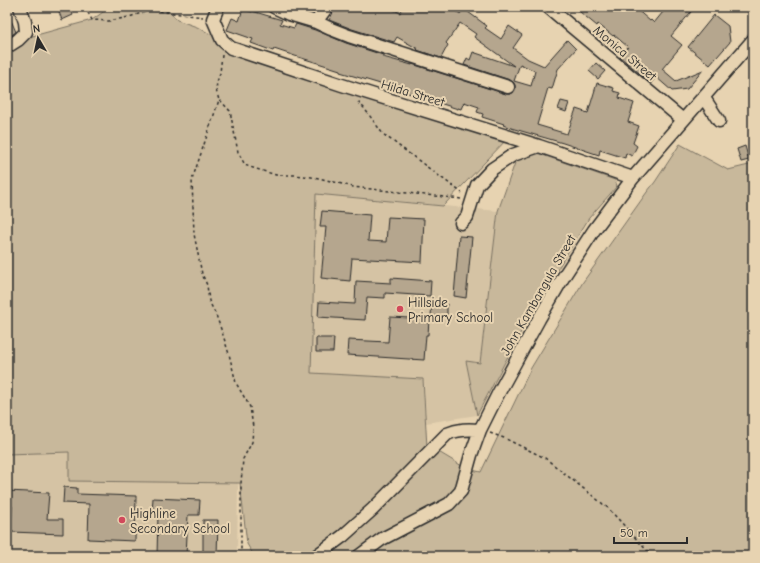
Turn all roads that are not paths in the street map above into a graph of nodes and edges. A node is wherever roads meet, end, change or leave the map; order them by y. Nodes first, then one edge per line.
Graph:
1 (20, 7) edge
2 (218, 7) edge
3 (274, 7) edge
4 (327, 7) edge
5 (548, 7) edge
6 (316, 22) junction
7 (753, 40) edge
8 (7, 46) edge
9 (508, 87) dead end
10 (704, 98) junction
11 (683, 120) junction
12 (719, 121) dead end
13 (539, 146) junction
14 (633, 178) junction
15 (461, 223) dead end
16 (480, 430) junction
17 (316, 556) edge
18 (359, 556) edge

1 - 8 street
2 - 13 street, Hilda Street
3 - 6 street
4 - 6 street
5 - 11 street, Monica Street
6 - 9 street
7 - 10 street, John Kambangula Street
10 - 11 street, John Kambangula Street
10 - 12 street
11 - 14 street, John Kambangula Street
13 - 14 street, Hilda Street
13 - 15 street
14 - 16 street, John Kambangula Street
16 - 17 street
16 - 18 street, John Kambangula Street

